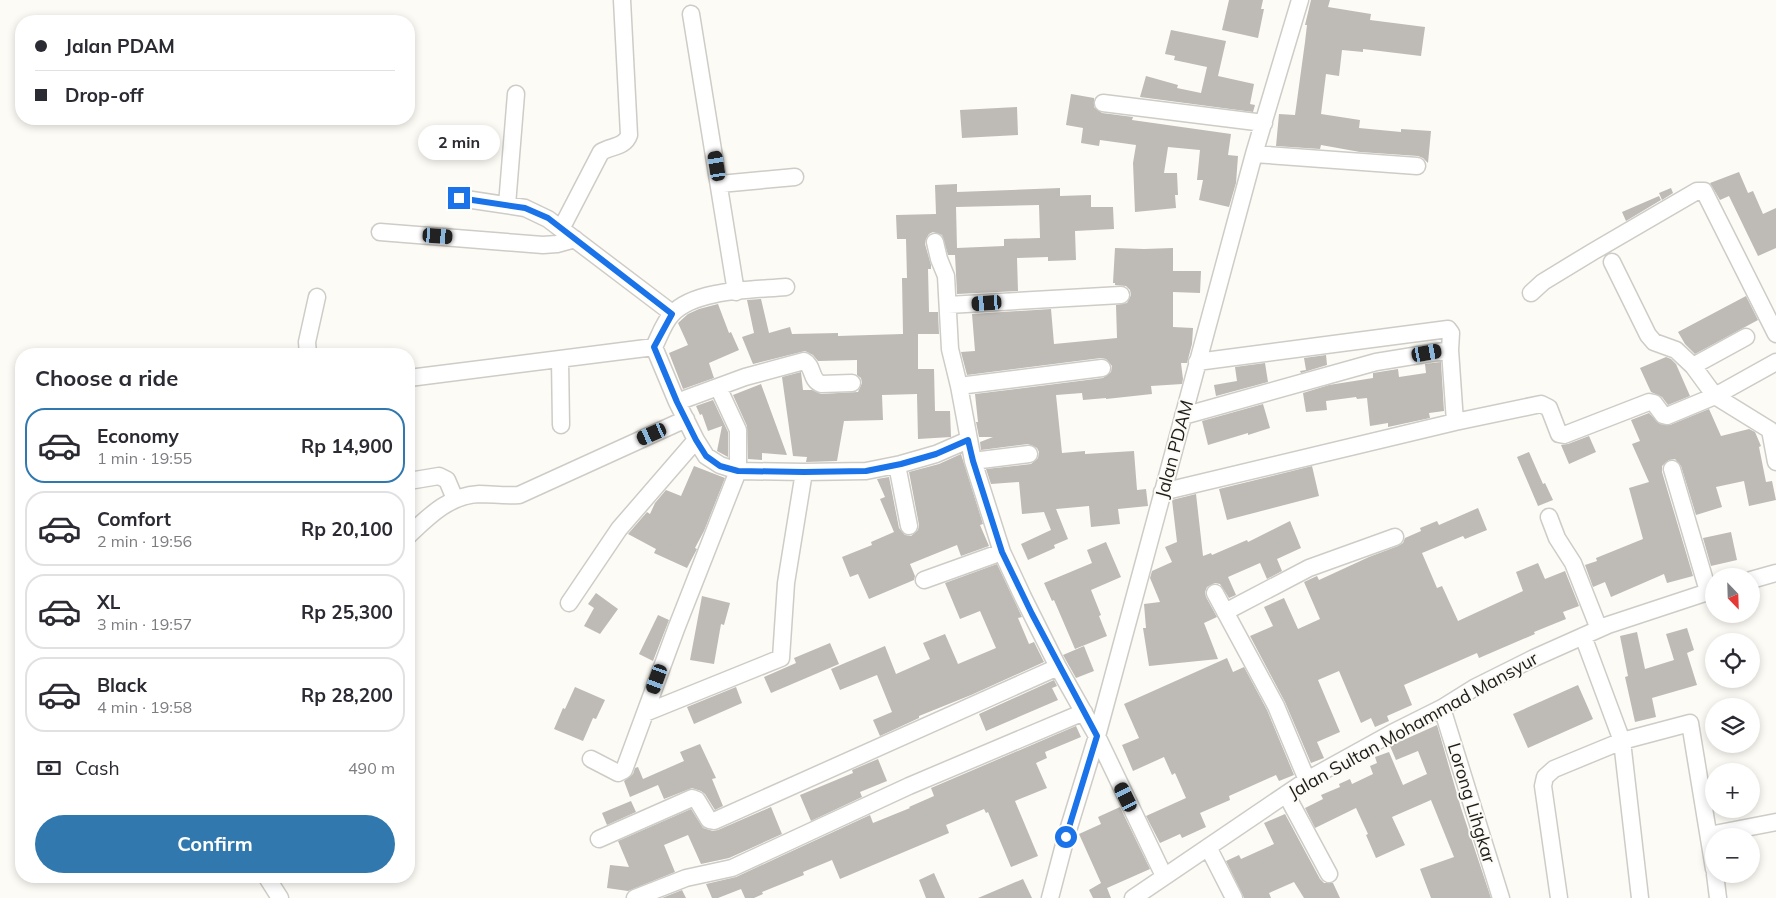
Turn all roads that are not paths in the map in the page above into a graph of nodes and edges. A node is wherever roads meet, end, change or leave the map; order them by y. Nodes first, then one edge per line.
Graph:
1 (622, 0) edge
2 (1300, 0) edge
3 (691, 14) dead end
4 (516, 94) dead end
5 (1103, 104) dead end
6 (1264, 123) junction
7 (1254, 154) junction
8 (1417, 166) dead end
9 (795, 177) dead end
10 (720, 184) junction
11 (459, 198) dead end
12 (507, 205) junction
13 (562, 229) junction
14 (380, 232) dead end
15 (575, 239) junction
16 (935, 242) dead end
17 (1612, 262) dead end
18 (786, 287) dead end
19 (736, 292) junction
20 (1531, 293) dead end
21 (1121, 295) dead end
22 (317, 297) dead end
23 (948, 305) junction
24 (672, 314) junction
25 (1776, 334) edge
26 (1746, 337) dead end
27 (654, 347) junction
28 (308, 348) edge
29 (1450, 350) junction
30 (560, 359) junction
31 (1197, 362) junction
32 (1776, 362) edge
33 (1693, 366) junction
34 (1102, 368) dead end
35 (415, 377) edge
36 (852, 383) dead end
37 (959, 386) junction
38 (718, 387) junction
39 (1715, 396) junction
40 (677, 402) junction
41 (1183, 416) junction
42 (686, 419) junction
43 (1455, 422) junction
44 (562, 425) dead end
45 (1773, 430) edge
46 (696, 440) junction
47 (968, 440) junction
48 (1029, 454) dead end
49 (973, 461) junction
50 (1776, 462) edge
51 (897, 465) junction
52 (1672, 469) dead end
53 (738, 471) junction
54 (804, 472) junction
55 (415, 480) edge
56 (1162, 492) junction
57 (456, 499) junction
58 (1549, 517) dead end
59 (909, 526) dead end
60 (415, 529) edge
61 (1395, 538) dead end
62 (1002, 552) junction
63 (1705, 571) edge
64 (1776, 573) edge
65 (1760, 577) edge
66 (924, 580) dead end
67 (1705, 592) edge
68 (1215, 593) dead end
69 (569, 603) dead end
70 (1225, 612) junction
71 (1599, 629) junction
72 (1583, 636) junction
73 (1058, 667) junction
74 (1442, 708) junction
75 (1084, 712) junction
76 (645, 713) junction
77 (1097, 736) junction
78 (1622, 741) junction
79 (592, 758) dead end
80 (1307, 780) junction
81 (1286, 794) junction
82 (1776, 822) edge
83 (1707, 828) edge
84 (1745, 828) edge
85 (599, 839) dead end
86 (1208, 847) junction
87 (1329, 874) dead end
88 (1164, 876) junction
89 (270, 883) edge
90 (1715, 883) edge
91 (280, 898) edge
92 (635, 898) edge
93 (1050, 898) edge
94 (1133, 898) edge
95 (1234, 898) edge
96 (1501, 898) edge
97 (1559, 898) edge
98 (1640, 898) edge
99 (1716, 898) edge

1 - 13 street
2 - 6 street, Jalan PDAM
3 - 10 street
4 - 12 street
5 - 6 street
6 - 7 street, Jalan PDAM
7 - 8 street
7 - 31 street, Jalan PDAM
9 - 10 street
10 - 19 street
11 - 12 street
12 - 13 street
13 - 15 street
14 - 15 street
15 - 24 street
16 - 23 street
17 - 33 street
18 - 19 street
19 - 24 street
20 - 25 street
21 - 23 street
22 - 28 street
23 - 37 street
24 - 27 street
26 - 33 street
27 - 30 street
27 - 40 street
29 - 31 street
29 - 41 street
29 - 43 street
30 - 35 street
30 - 44 street
31 - 41 street, Jalan PDAM
32 - 39 street
33 - 39 street
34 - 37 street
36 - 38 street
37 - 47 street
38 - 40 street
38 - 53 street
39 - 43 street
39 - 45 street
40 - 42 street
41 - 56 street, Jalan PDAM
42 - 46 street
42 - 57 street
43 - 56 street
45 - 50 street
46 - 53 street
46 - 69 street
47 - 49 street
47 - 51 street
48 - 49 street
49 - 62 street
51 - 54 street
51 - 59 street
52 - 63 street
53 - 54 street
53 - 76 street
54 - 76 street
55 - 57 street
56 - 77 street, Jalan PDAM
57 - 60 street
58 - 71 street
61 - 70 street
62 - 66 street
62 - 73 street
64 - 65 street
67 - 71 street, Jalan Sultan Mohammad Mansyur
68 - 70 street
70 - 80 street
71 - 72 street, Jalan Sultan Mohammad Mansyur
72 - 74 street, Jalan Sultan Mohammad Mansyur
72 - 78 street
73 - 75 street
73 - 85 street
74 - 80 street, Jalan Sultan Mohammad Mansyur
74 - 96 street, Lorong Lihgkar
75 - 77 street
75 - 92 street
76 - 79 street
77 - 88 street
77 - 93 street, Jalan PDAM
78 - 83 street
78 - 97 street
78 - 98 street
80 - 81 street, Jalan Sultan Mohammad Mansyur
81 - 86 street, Jalan Sultan Mohammad Mansyur
81 - 87 street
82 - 84 street
86 - 88 street, Jalan Sultan Mohammad Mansyur
86 - 95 street
88 - 94 street, Jalan Sultan Mohammad Mansyur
89 - 91 street
90 - 99 street

